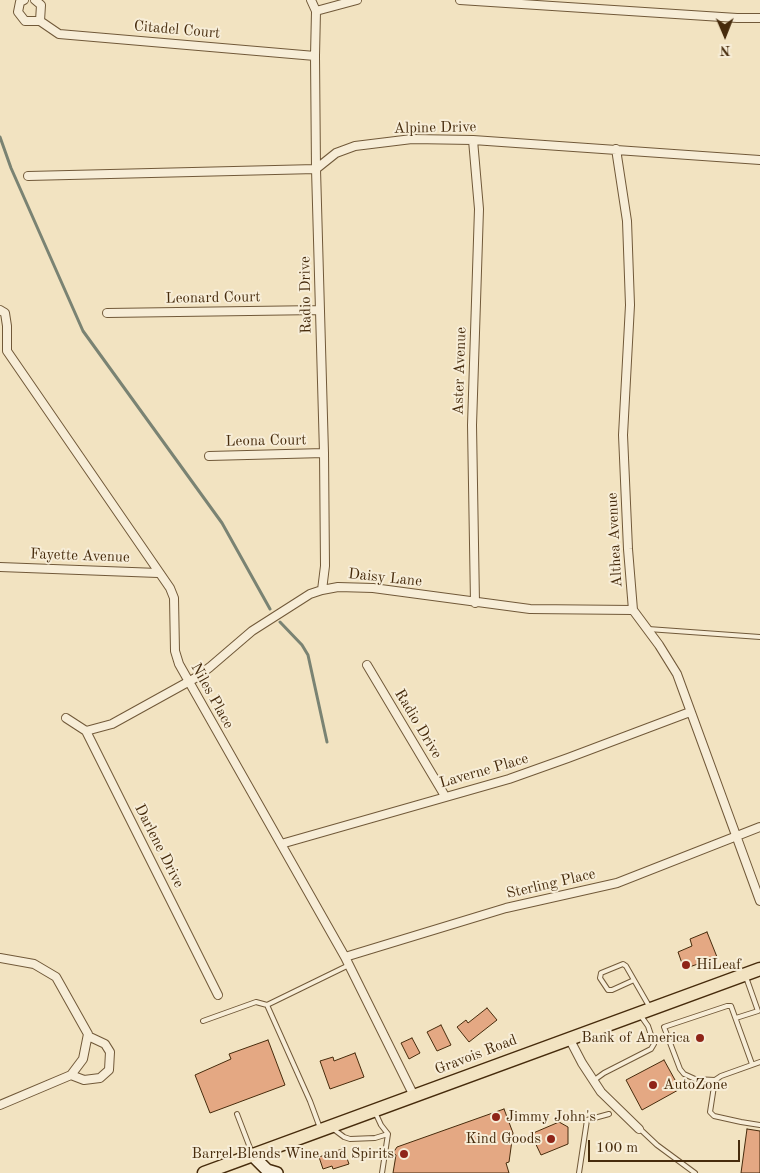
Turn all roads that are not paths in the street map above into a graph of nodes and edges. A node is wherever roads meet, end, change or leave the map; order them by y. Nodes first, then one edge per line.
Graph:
1 (24, 0) edge
2 (35, 0) edge
3 (312, 0) edge
4 (357, 0) edge
5 (460, 0) edge
6 (316, 11) junction
7 (760, 18) edge
8 (40, 21) junction
9 (314, 56) junction
10 (472, 140) junction
11 (616, 149) junction
12 (760, 160) edge
13 (316, 169) junction
14 (28, 176) dead end
15 (320, 310) junction
16 (2, 311) edge
17 (107, 314) dead end
18 (3, 354) edge
19 (324, 453) junction
20 (209, 456) dead end
21 (0, 567) edge
22 (158, 573) junction
23 (322, 590) junction
24 (475, 603) junction
25 (633, 610) junction
26 (647, 629) junction
27 (760, 636) edge
28 (367, 665) dead end
29 (188, 682) junction
30 (690, 712) junction
31 (66, 718) dead end
32 (86, 731) junction
33 (445, 796) junction
34 (760, 827) edge
35 (736, 835) junction
36 (281, 844) junction
37 (760, 902) edge
38 (0, 958) edge
39 (347, 961) junction
40 (760, 969) edge
41 (745, 975) junction
42 (634, 980) junction
43 (218, 995) dead end
44 (267, 1005) junction
45 (644, 1010) junction
46 (759, 1011) edge
47 (736, 1018) junction
48 (760, 1018) edge
49 (203, 1021) dead end
50 (88, 1036) junction
51 (569, 1038) junction
52 (760, 1062) edge
53 (752, 1064) junction
54 (71, 1075) junction
55 (715, 1080) junction
56 (593, 1081) junction
57 (414, 1096) junction
58 (0, 1105) edge
59 (375, 1110) junction
60 (619, 1112) junction
61 (236, 1114) dead end
62 (609, 1114) joint
63 (760, 1125) edge
64 (326, 1128) junction
65 (639, 1129) joint
66 (388, 1134) junction
67 (252, 1155) junction
68 (204, 1173) edge
69 (277, 1173) edge
70 (382, 1173) edge
71 (579, 1173) edge
72 (695, 1173) edge

1 - 8 street, Citadel Court
2 - 8 street
3 - 6 street, Radio Drive
4 - 6 street
5 - 7 street
6 - 9 street, Radio Drive
8 - 9 street, Citadel Court
9 - 13 street, Radio Drive
10 - 11 street, Alpine Drive
10 - 13 street, Alpine Drive
10 - 24 street, Aster Avenue
11 - 12 street, Alpine Drive
11 - 25 street, Althea Avenue
13 - 14 street
13 - 15 street, Radio Drive
15 - 17 street, Leonard Court
15 - 19 street, Radio Drive
16 - 18 street, Niles Place
18 - 22 street, Niles Place
19 - 20 street, Leona Court
19 - 23 street, Radio Drive
21 - 22 street, Fayette Avenue
22 - 29 street, Niles Place
23 - 24 street, Daisy Lane
23 - 29 street, Daisy Lane
24 - 25 street, Daisy Lane
25 - 26 street
26 - 27 lane
26 - 30 street
28 - 33 street, Radio Drive
29 - 32 street, Daisy Lane
29 - 36 street, Niles Place
30 - 33 street, Laverne Place
30 - 35 street
31 - 32 street
32 - 43 street, Darlene Drive
33 - 36 street, Laverne Place
34 - 35 street, Sterling Place
35 - 37 street
35 - 39 street, Sterling Place
36 - 39 street, Niles Place
38 - 50 street
39 - 44 lane
39 - 57 street, Niles Place
40 - 41 main road, Gravois Road
41 - 45 main road, Gravois Road
41 - 46 lane
42 - 42 lane
42 - 45 lane
44 - 49 lane
44 - 64 lane
45 - 51 main road, Gravois Road
45 - 56 lane
46 - 47 lane
46 - 48 lane
47 - 53 lane
47 - 55 lane
50 - 54 street
50 - 54 street
51 - 56 street
51 - 57 main road, Gravois Road
52 - 53 lane
53 - 55 lane
54 - 58 street
55 - 63 lane
56 - 60 street
57 - 59 main road, Gravois Road
59 - 64 main road, Gravois Road
59 - 66 lane
60 - 62 street
60 - 65 street
61 - 67 lane
62 - 71 lane
64 - 66 lane
64 - 67 main road, Gravois Road
65 - 72 lane
66 - 70 lane
67 - 68 main road, Gravois Road
67 - 69 street

